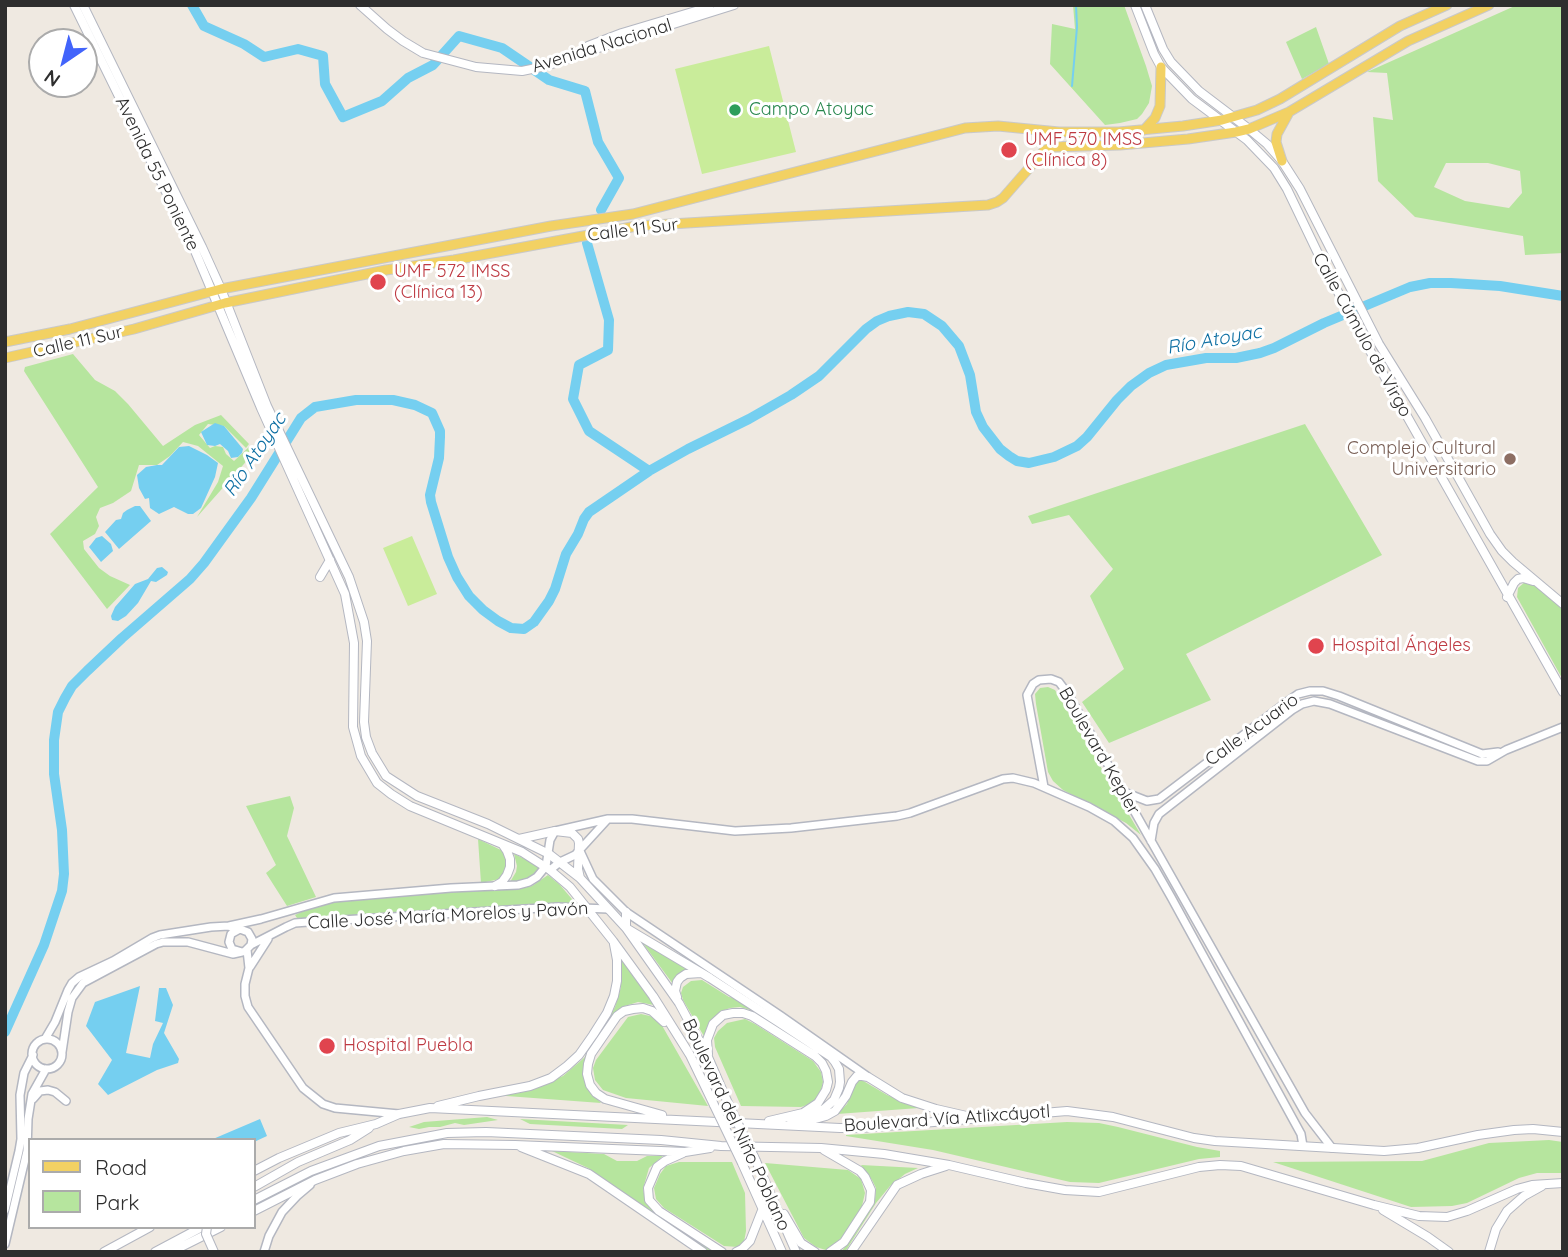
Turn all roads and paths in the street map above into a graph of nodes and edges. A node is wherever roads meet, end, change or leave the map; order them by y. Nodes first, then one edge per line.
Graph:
1 (74, 5) edge
2 (83, 5) edge
3 (360, 5) edge
4 (366, 5) edge
5 (715, 5) edge
6 (733, 5) edge
7 (1135, 5) edge
8 (1145, 5) edge
9 (1447, 5) edge
10 (1489, 5) edge
11 (424, 51) junction
12 (537, 66) junction
13 (1161, 67) junction
14 (1289, 112) junction
15 (1234, 117) junction
16 (1222, 120) junction
17 (1184, 126) junction
18 (1249, 129) junction
19 (1144, 130) junction
20 (1236, 132) junction
21 (1188, 139) junction
22 (1282, 160) junction
23 (217, 290) junction
24 (221, 305) junction
25 (5, 342) edge
26 (5, 358) edge
27 (299, 482) junction
28 (1450, 493) junction
29 (1475, 507) junction
30 (330, 560) junction
31 (320, 577) dead end
32 (1542, 586) junction
33 (1507, 597) junction
34 (1563, 604) edge
35 (1563, 692) edge
36 (1562, 729) edge
37 (1506, 750) junction
38 (1209, 761) junction
39 (1217, 769) junction
40 (1044, 787) junction
41 (1124, 792) junction
42 (608, 819) junction
43 (555, 831) junction
44 (519, 839) junction
45 (494, 840) junction
46 (1151, 841) junction
47 (579, 850) junction
48 (549, 854) junction
49 (560, 862) junction
50 (548, 868) junction
51 (580, 878) junction
52 (495, 886) junction
53 (1177, 887) junction
54 (1168, 891) junction
55 (587, 908) junction
56 (608, 909) junction
57 (626, 912) junction
58 (238, 927) junction
59 (625, 928) junction
60 (270, 936) junction
61 (613, 941) junction
62 (247, 949) junction
63 (249, 968) junction
64 (701, 973) junction
65 (679, 1003) junction
66 (45, 1039) junction
67 (62, 1052) junction
68 (33, 1055) junction
69 (690, 1055) junction
70 (708, 1057) junction
71 (46, 1069) junction
72 (868, 1077) junction
73 (66, 1101) dead end
74 (30, 1102) junction
75 (430, 1108) junction
76 (399, 1114) junction
77 (979, 1118) junction
78 (678, 1119) junction
79 (760, 1123) junction
80 (376, 1124) junction
81 (791, 1125) junction
82 (1563, 1132) edge
83 (515, 1145) junction
84 (721, 1146) junction
85 (1303, 1146) junction
86 (821, 1148) junction
87 (1332, 1148) junction
88 (685, 1152) junction
89 (949, 1165) junction
90 (256, 1170) edge
91 (315, 1180) junction
92 (1563, 1183) edge
93 (766, 1184) junction
94 (1546, 1184) junction
95 (256, 1186) edge
96 (256, 1199) edge
97 (1374, 1205) junction
98 (763, 1208) junction
99 (5, 1210) edge
100 (256, 1210) edge
101 (146, 1229) edge
102 (200, 1229) edge
103 (205, 1229) edge
104 (217, 1229) edge
105 (5, 1244) edge
106 (104, 1252) edge
107 (155, 1252) edge
108 (172, 1252) edge
109 (214, 1252) edge
110 (264, 1252) edge
111 (703, 1252) edge
112 (722, 1252) edge
113 (736, 1252) edge
114 (782, 1252) edge
115 (796, 1252) edge
116 (814, 1252) edge
117 (830, 1252) edge
118 (851, 1252) edge
119 (1449, 1252) edge
120 (1489, 1252) edge

1 - 23 main road, Avenida 55 Poniente
2 - 23 main road, Avenida 55 Poniente
3 - 11 main road, Avenida Nacional
4 - 11 main road, Avenida Nacional
5 - 12 main road, Avenida Nacional
6 - 12 main road, Avenida Nacional
7 - 13 main road, Calle Cúmulo de Virgo
8 - 15 main road, Calle Cúmulo de Virgo
9 - 15 main road, Calle 11 Sur
10 - 14 main road, Calle 11 Sur
11 - 12 main road, Avenida Nacional
13 - 16 main road, Calle Cúmulo de Virgo
13 - 19 main road
14 - 18 main road, Calle 11 Sur
14 - 22 main road
15 - 16 main road, Calle 11 Sur
15 - 18 main road, Calle Cúmulo de Virgo
16 - 17 main road, Calle 11 Sur
16 - 20 main road, Calle Cúmulo de Virgo
17 - 19 main road, Calle 11 Sur
17 - 21 main road
18 - 20 main road, Calle 11 Sur
18 - 22 main road, Calle Cúmulo de Virgo
19 - 23 main road, Calle 11 Sur
20 - 21 main road, Calle 11 Sur
20 - 28 main road, Calle Cúmulo de Virgo
21 - 24 main road, Calle 11 Sur
22 - 29 main road, Calle Cúmulo de Virgo
23 - 24 main road, Avenida 55 Poniente
23 - 25 main road, Calle 11 Sur
24 - 26 main road, Calle 11 Sur
24 - 27 main road, Boulevard del Niño Poblano
27 - 30 main road, Boulevard del Niño Poblano
27 - 44 main road, Boulevard del Niño Poblano
28 - 29 main road
28 - 33 main road, Calle Cúmulo de Virgo
29 - 32 main road, Calle Cúmulo de Virgo
30 - 31 main road
30 - 45 main road, Boulevard del Niño Poblano
32 - 33 main road
32 - 34 main road, Calle Cúmulo de Virgo
33 - 35 main road, Calle Cúmulo de Virgo
36 - 37 street, Calle Acuario
37 - 38 street, Calle Acuario
37 - 39 street, Calle Acuario
38 - 39 street
38 - 41 street, Calle Acuario
39 - 46 street, Calle Acuario
40 - 41 street, Boulevard Kepler
40 - 42 street
40 - 54 street, Boulevard Kepler
41 - 46 street, Boulevard Kepler
42 - 43 street
42 - 47 street
43 - 44 main road
43 - 47 main road
43 - 48 street
44 - 48 main road, Boulevard del Niño Poblano
45 - 50 main road, Boulevard del Niño Poblano
45 - 52 main road
46 - 53 street, Boulevard Kepler
47 - 49 street
47 - 51 main road
47 - 57 street
48 - 49 main road, Boulevard del Niño Poblano
48 - 50 street
49 - 50 street, Calle José María Morelos y Pavón
49 - 51 main road, Boulevard del Niño Poblano
50 - 52 street, Calle José María Morelos y Pavón
50 - 55 main road, Boulevard del Niño Poblano
51 - 56 main road, Boulevard del Niño Poblano
52 - 58 street, Calle José María Morelos y Pavón
53 - 54 street
53 - 87 street, Boulevard Kepler
54 - 85 street, Boulevard Kepler
55 - 56 street, Calle José María Morelos y Pavón
55 - 60 street, Calle José María Morelos y Pavón
55 - 61 main road, Boulevard del Niño Poblano
56 - 59 main road, Boulevard del Niño Poblano
57 - 59 main road
57 - 72 street
58 - 62 street
58 - 62 street
58 - 66 street, Calle José María Morelos y Pavón
59 - 64 main road
59 - 65 main road, Boulevard del Niño Poblano
60 - 62 street, Calle José María Morelos y Pavón
60 - 63 street
61 - 69 main road, Boulevard del Niño Poblano
61 - 75 main road
62 - 63 street
62 - 67 street
63 - 76 street
64 - 65 main road
64 - 81 main road
65 - 70 main road, Boulevard del Niño Poblano
66 - 67 street
66 - 68 street
67 - 71 street
68 - 71 street
68 - 99 street
69 - 78 main road
69 - 98 main road, Boulevard del Niño Poblano, bridge
70 - 79 main road
70 - 93 main road, Boulevard del Niño Poblano, bridge
71 - 74 street
72 - 77 main road
72 - 81 main road
73 - 74 street
74 - 105 street
75 - 76 main road, Boulevard Vía Atlixcáyotl
75 - 78 main road, Boulevard Vía Atlixcáyotl
76 - 80 main road, Boulevard Vía Atlixcáyotl
77 - 81 main road, Boulevard Vía Atlixcáyotl
77 - 85 main road, Boulevard Vía Atlixcáyotl
78 - 79 main road, Boulevard Vía Atlixcáyotl
79 - 81 main road, Boulevard Vía Atlixcáyotl
80 - 90 main road, Boulevard Vía Atlixcáyotl
80 - 95 main road
82 - 87 main road, Boulevard Vía Atlixcáyotl
83 - 88 main road
83 - 91 main road
83 - 111 main road
84 - 86 main road, Boulevard Vía Atlixcáyotl
84 - 88 main road
84 - 96 main road, Boulevard Vía Atlixcáyotl
85 - 87 main road, Boulevard Vía Atlixcáyotl
86 - 89 main road, Boulevard Vía Atlixcáyotl
86 - 117 main road
88 - 112 main road
89 - 97 main road
89 - 118 main road
91 - 100 main road
91 - 110 street
92 - 94 main road
93 - 115 main road, Boulevard del Niño Poblano
93 - 116 main road
94 - 97 main road
94 - 120 main road
97 - 119 main road
98 - 113 main road
98 - 114 main road, Boulevard del Niño Poblano
101 - 106 main road
102 - 107 main road
103 - 109 main road, bridge
104 - 108 main road

